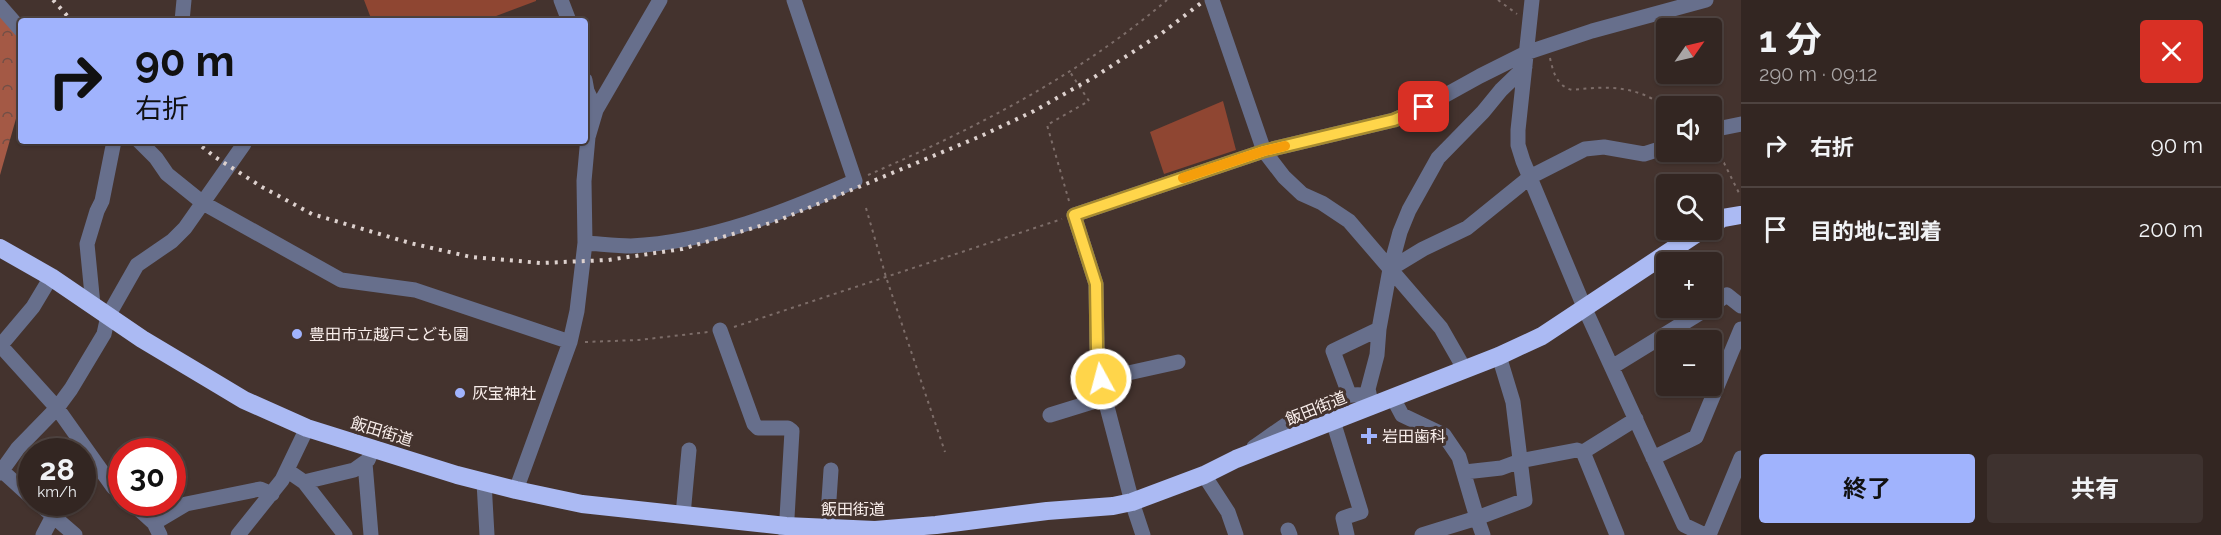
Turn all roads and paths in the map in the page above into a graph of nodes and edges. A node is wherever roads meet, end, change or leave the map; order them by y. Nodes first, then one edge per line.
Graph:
1 (184, 0) edge
2 (561, 0) edge
3 (660, 0) edge
4 (794, 0) edge
5 (1167, 0) edge
6 (1212, 0) edge
7 (1498, 0) edge
8 (1532, 0) edge
9 (1706, 0) edge
10 (0, 6) edge
11 (182, 18) edge
12 (567, 18) edge
13 (1529, 22) junction
14 (18, 27) edge
15 (1545, 47) junction
16 (1526, 60) junction
17 (1070, 72) junction
18 (588, 93) edge
19 (1656, 102) edge
20 (596, 110) junction
21 (1741, 124) edge
22 (1722, 128) edge
23 (588, 137) edge
24 (113, 144) edge
25 (142, 144) edge
26 (242, 144) edge
27 (587, 144) edge
28 (1656, 150) edge
29 (1264, 151) junction
30 (1722, 162) edge
31 (1530, 177) junction
32 (855, 181) junction
33 (1740, 195) edge
34 (202, 203) junction
35 (866, 208) dead end
36 (1074, 215) junction
37 (1741, 215) edge
38 (1722, 219) edge
39 (1687, 240) edge
40 (585, 243) junction
41 (0, 248) edge
42 (1390, 269) junction
43 (51, 277) junction
44 (886, 277) junction
45 (1722, 298) edge
46 (93, 305) junction
47 (1741, 306) edge
48 (1585, 309) junction
49 (108, 316) junction
50 (1691, 318) edge
51 (1741, 328) edge
52 (1379, 329) junction
53 (720, 330) dead end
54 (570, 342) junction
55 (0, 345) edge
56 (1499, 356) junction
57 (1178, 362) dead end
58 (1612, 367) junction
59 (1465, 369) junction
60 (1101, 379) junction
61 (1349, 394) junction
62 (1393, 398) junction
63 (1105, 399) junction
64 (1372, 407) junction
65 (57, 408) junction
66 (1050, 415) dead end
67 (1636, 419) junction
68 (1333, 422) junction
69 (307, 428) junction
70 (689, 450) dead end
71 (945, 452) dead end
72 (1583, 452) junction
73 (369, 456) junction
74 (1653, 458) junction
75 (1741, 458) edge
76 (1236, 459) junction
77 (1520, 461) junction
78 (831, 470) dead end
79 (0, 471) edge
80 (288, 471) junction
81 (1464, 472) junction
82 (1204, 475) junction
83 (108, 480) edge
84 (304, 482) junction
85 (484, 482) junction
86 (18, 486) edge
87 (516, 490) junction
88 (272, 494) junction
89 (1132, 502) junction
90 (683, 515) junction
91 (53, 516) joint
92 (144, 516) edge
93 (1477, 518) junction
94 (157, 529) edge
95 (763, 530) edge
96 (817, 530) edge
97 (938, 530) edge
98 (786, 531) edge
99 (875, 532) edge
100 (43, 535) edge
101 (75, 535) edge
102 (238, 535) edge
103 (345, 535) edge
104 (372, 535) edge
105 (487, 535) edge
106 (1143, 535) edge
107 (1236, 535) edge
108 (1347, 535) edge
109 (1422, 535) edge
110 (1483, 535) edge
111 (1617, 535) edge
112 (1707, 535) edge

1 - 11 street
2 - 12 street
3 - 20 street
4 - 32 street
5 - 17 path
6 - 29 street
7 - 13 path
8 - 13 street
9 - 15 street
10 - 14 street
13 - 16 street
15 - 16 street
15 - 19 path
16 - 29 street
16 - 31 street
16 - 42 street
17 - 32 path
17 - 36 path
18 - 20 street
20 - 23 street
21 - 22 street
24 - 46 street
25 - 34 street
26 - 34 street
27 - 40 street
28 - 31 street
29 - 36 street
29 - 42 street
30 - 33 path
31 - 42 street
31 - 48 street
32 - 40 street
34 - 49 street
34 - 54 street
35 - 44 path
36 - 44 path
36 - 60 street
37 - 38 highway
39 - 48 highway, 飯田街道
40 - 54 street
41 - 43 highway, 飯田街道
42 - 52 street
42 - 59 street
43 - 46 highway, 飯田街道
43 - 55 street
44 - 71 path
45 - 47 street
46 - 49 highway, 飯田街道
48 - 56 highway, 飯田街道
48 - 58 street
49 - 65 street
49 - 69 highway, 飯田街道
50 - 58 street
51 - 74 street
52 - 61 street
52 - 64 street
53 - 98 street
54 - 87 street
55 - 65 street
56 - 59 highway, 飯田街道
56 - 77 street
57 - 60 street
58 - 67 street
59 - 62 highway, 飯田街道
60 - 63 street
61 - 64 street
61 - 76 street
62 - 64 highway, 飯田街道
62 - 81 street
63 - 66 street
63 - 89 street
64 - 68 highway, 飯田街道
65 - 79 street
65 - 83 street
67 - 72 street
67 - 74 street
68 - 76 highway, 飯田街道
68 - 108 street
69 - 73 highway, 飯田街道
69 - 80 street
70 - 90 street
72 - 77 street
72 - 111 street
73 - 84 street
73 - 85 highway, 飯田街道
73 - 104 street
74 - 112 street
75 - 112 street
76 - 82 highway, 飯田街道
77 - 81 street
77 - 93 street
78 - 96 street
79 - 86 street
80 - 84 street
80 - 88 street
81 - 93 street
82 - 89 highway, 飯田街道
82 - 107 street
84 - 103 street
85 - 87 highway, 飯田街道
85 - 105 street
87 - 90 highway, 飯田街道
88 - 94 street
88 - 102 street
89 - 97 highway, 飯田街道
89 - 106 street
90 - 95 highway, 飯田街道
91 - 100 street
91 - 101 street
92 - 94 street
93 - 109 street
93 - 110 street
95 - 98 highway, 飯田街道
96 - 98 highway, 飯田街道
96 - 99 highway, 飯田街道
97 - 99 highway, 飯田街道

